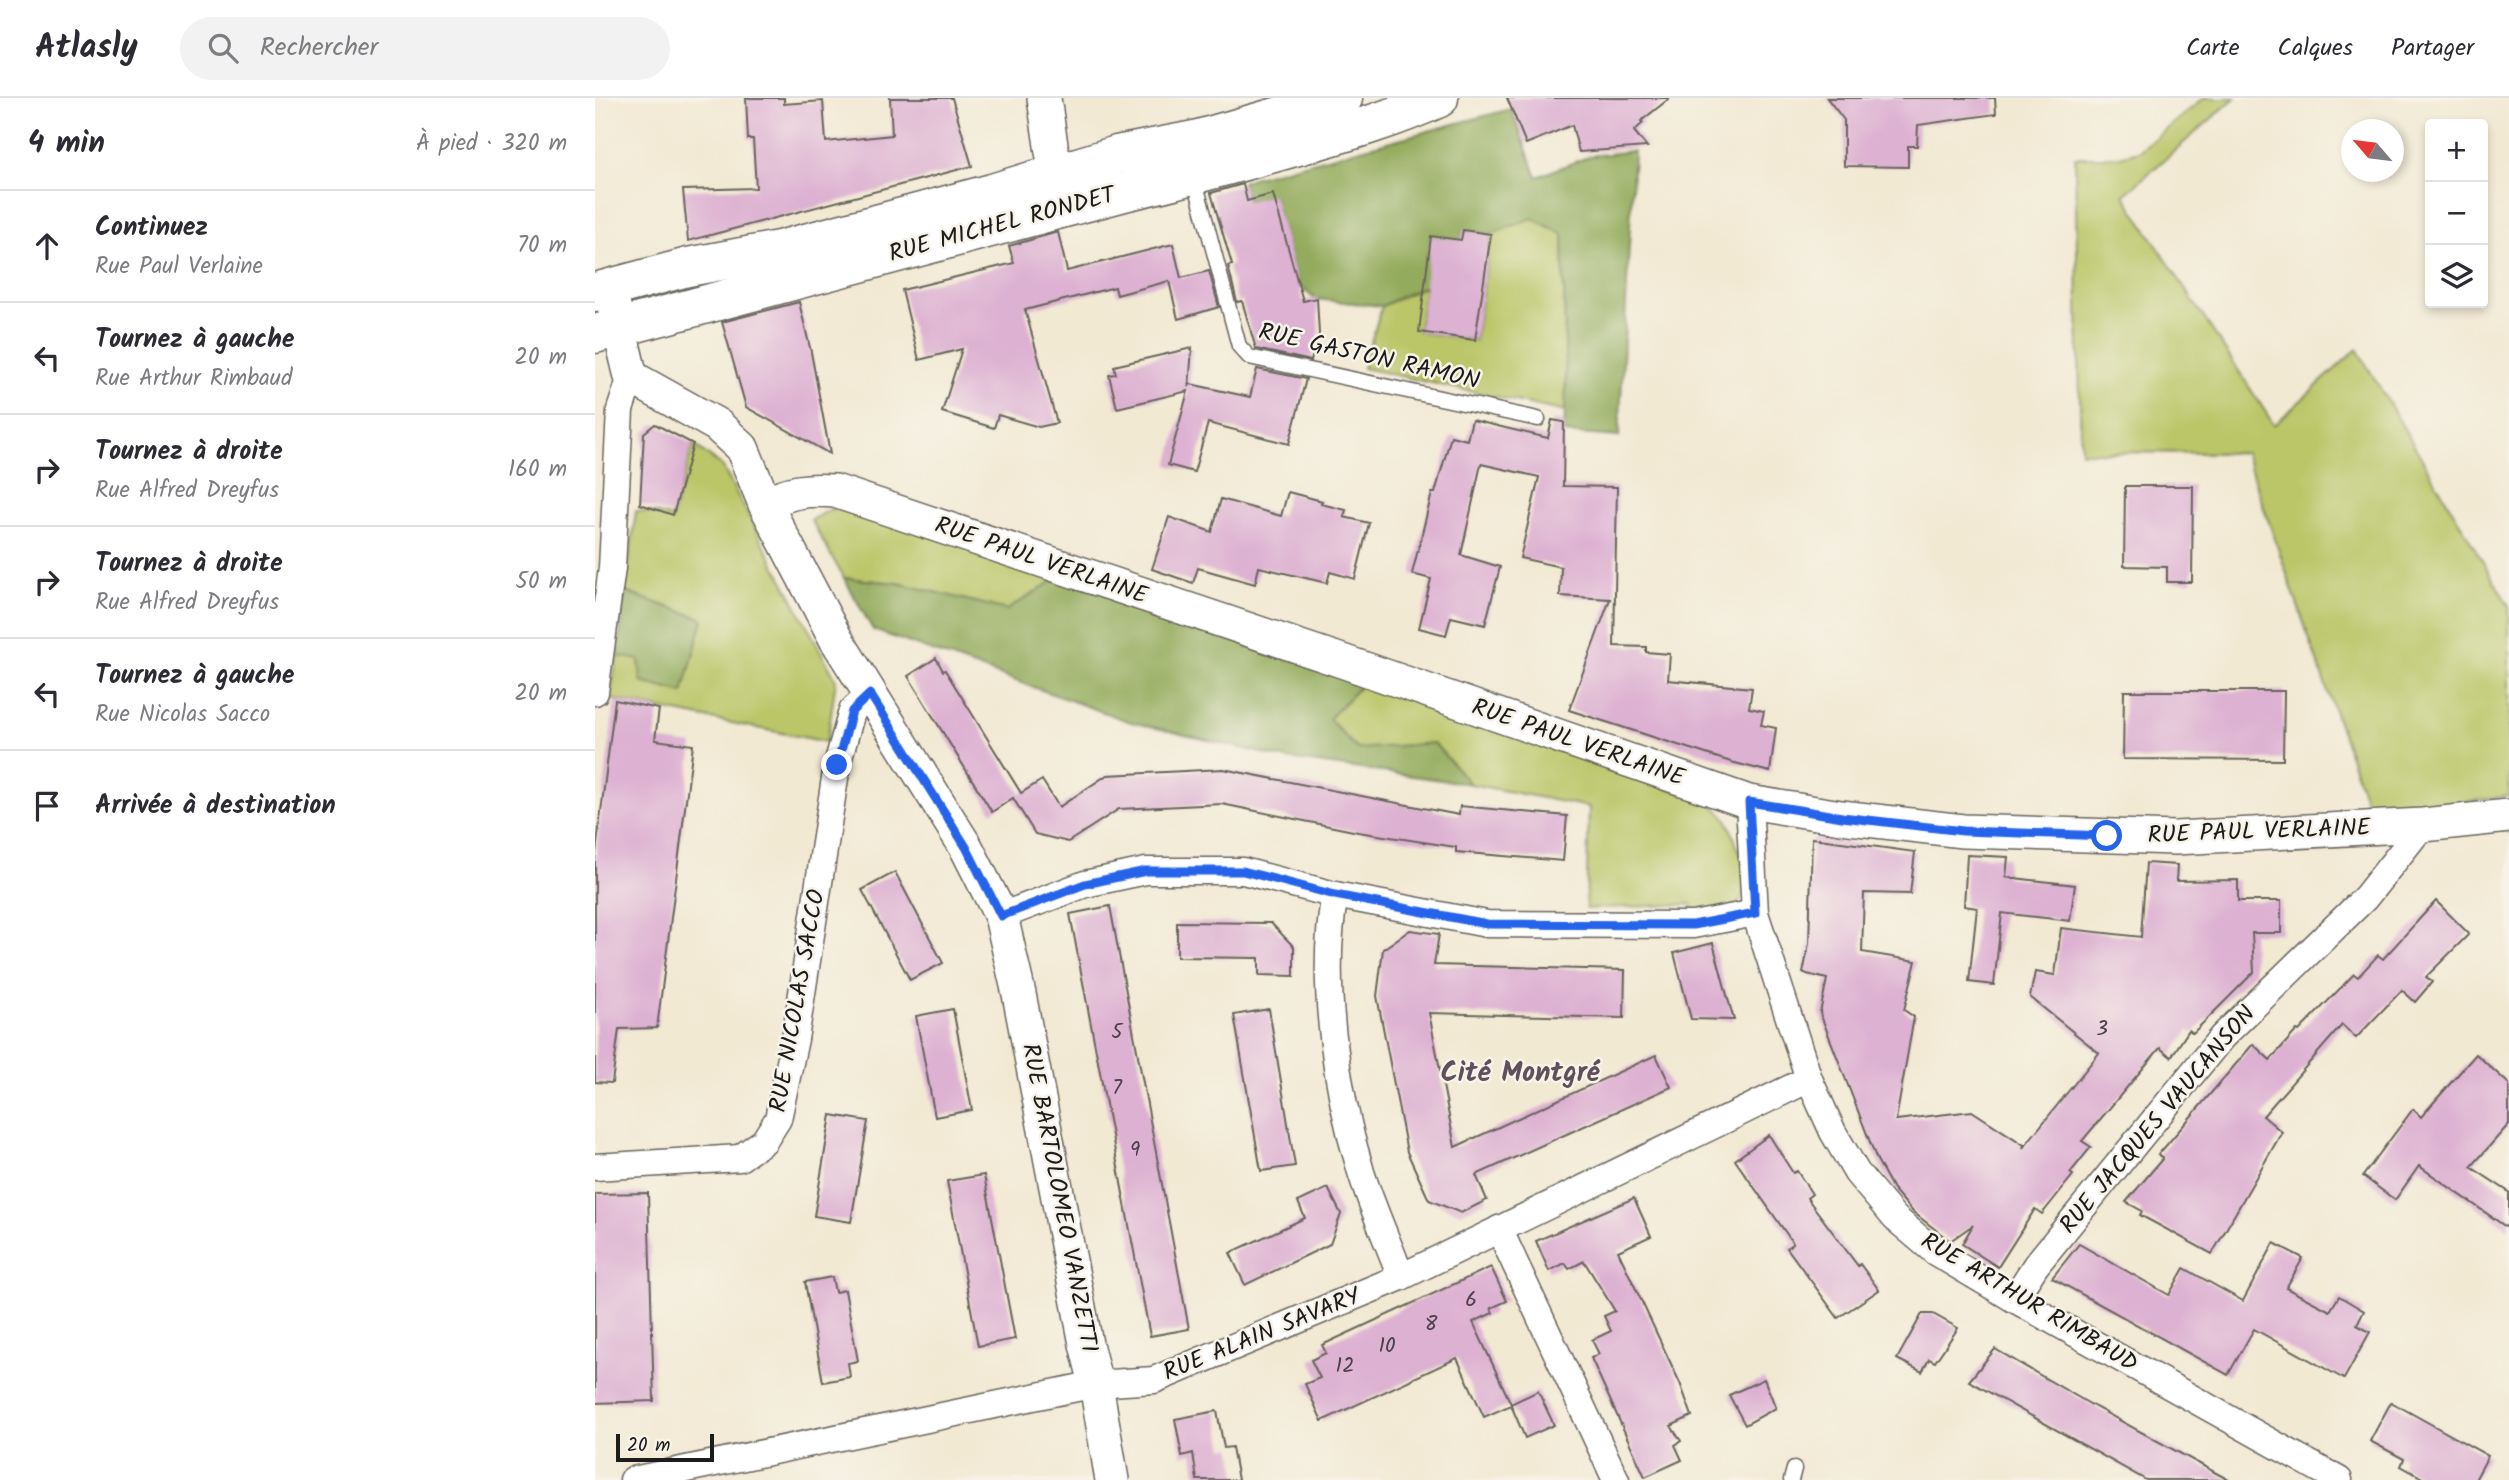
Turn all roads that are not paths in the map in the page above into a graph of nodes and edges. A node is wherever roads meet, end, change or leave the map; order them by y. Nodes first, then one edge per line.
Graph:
1 (1044, 98) edge
2 (1343, 98) edge
3 (1423, 106) edge
4 (1193, 176) junction
5 (1059, 193) junction
6 (602, 290) edge
7 (648, 293) dead end
8 (608, 331) edge
9 (631, 377) junction
10 (1538, 419) dead end
11 (765, 504) junction
12 (595, 692) edge
13 (870, 694) junction
14 (1749, 802) junction
15 (2509, 816) edge
16 (2423, 825) junction
17 (1335, 895) junction
18 (1755, 913) junction
19 (1001, 916) junction
20 (1809, 1079) junction
21 (595, 1167) edge
22 (1499, 1228) junction
23 (1401, 1278) junction
24 (2014, 1299) junction
25 (1096, 1384) junction
26 (633, 1480) edge
27 (1112, 1480) edge
28 (1616, 1480) edge
29 (2339, 1480) edge

1 - 5 street
2 - 5 main road, RUE MICHEL RONDET
3 - 4 main road, RUE MICHEL RONDET
4 - 5 main road, RUE MICHEL RONDET
4 - 10 lane, RUE GASTON RAMON
5 - 6 main road, RUE MICHEL RONDET
5 - 8 main road, RUE MICHEL RONDET
6 - 7 lane
6 - 8 street
8 - 9 street
9 - 11 street, RUE BARTOLOMEO VANZETTI
9 - 12 street
11 - 13 street, RUE BARTOLOMEO VANZETTI
11 - 14 street, RUE PAUL VERLAINE
13 - 19 street, RUE BARTOLOMEO VANZETTI
13 - 21 street, RUE NICOLAS SACCO
14 - 16 street, RUE PAUL VERLAINE
14 - 18 street, RUE ARTHUR RIMBAUD
15 - 16 street, RUE PAUL VERLAINE
16 - 24 street, RUE JACQUES VAUCANSON
17 - 18 street
17 - 19 street
17 - 23 street
18 - 20 street, RUE ARTHUR RIMBAUD
19 - 25 street, RUE BARTOLOMEO VANZETTI
20 - 22 street, RUE ALAIN SAVARY
20 - 24 street, RUE ARTHUR RIMBAUD
22 - 23 street, RUE ALAIN SAVARY
22 - 28 street
23 - 25 street, RUE ALAIN SAVARY
24 - 29 street, RUE ARTHUR RIMBAUD
25 - 26 street, RUE ALAIN SAVARY
25 - 27 street, RUE BARTOLOMEO VANZETTI

